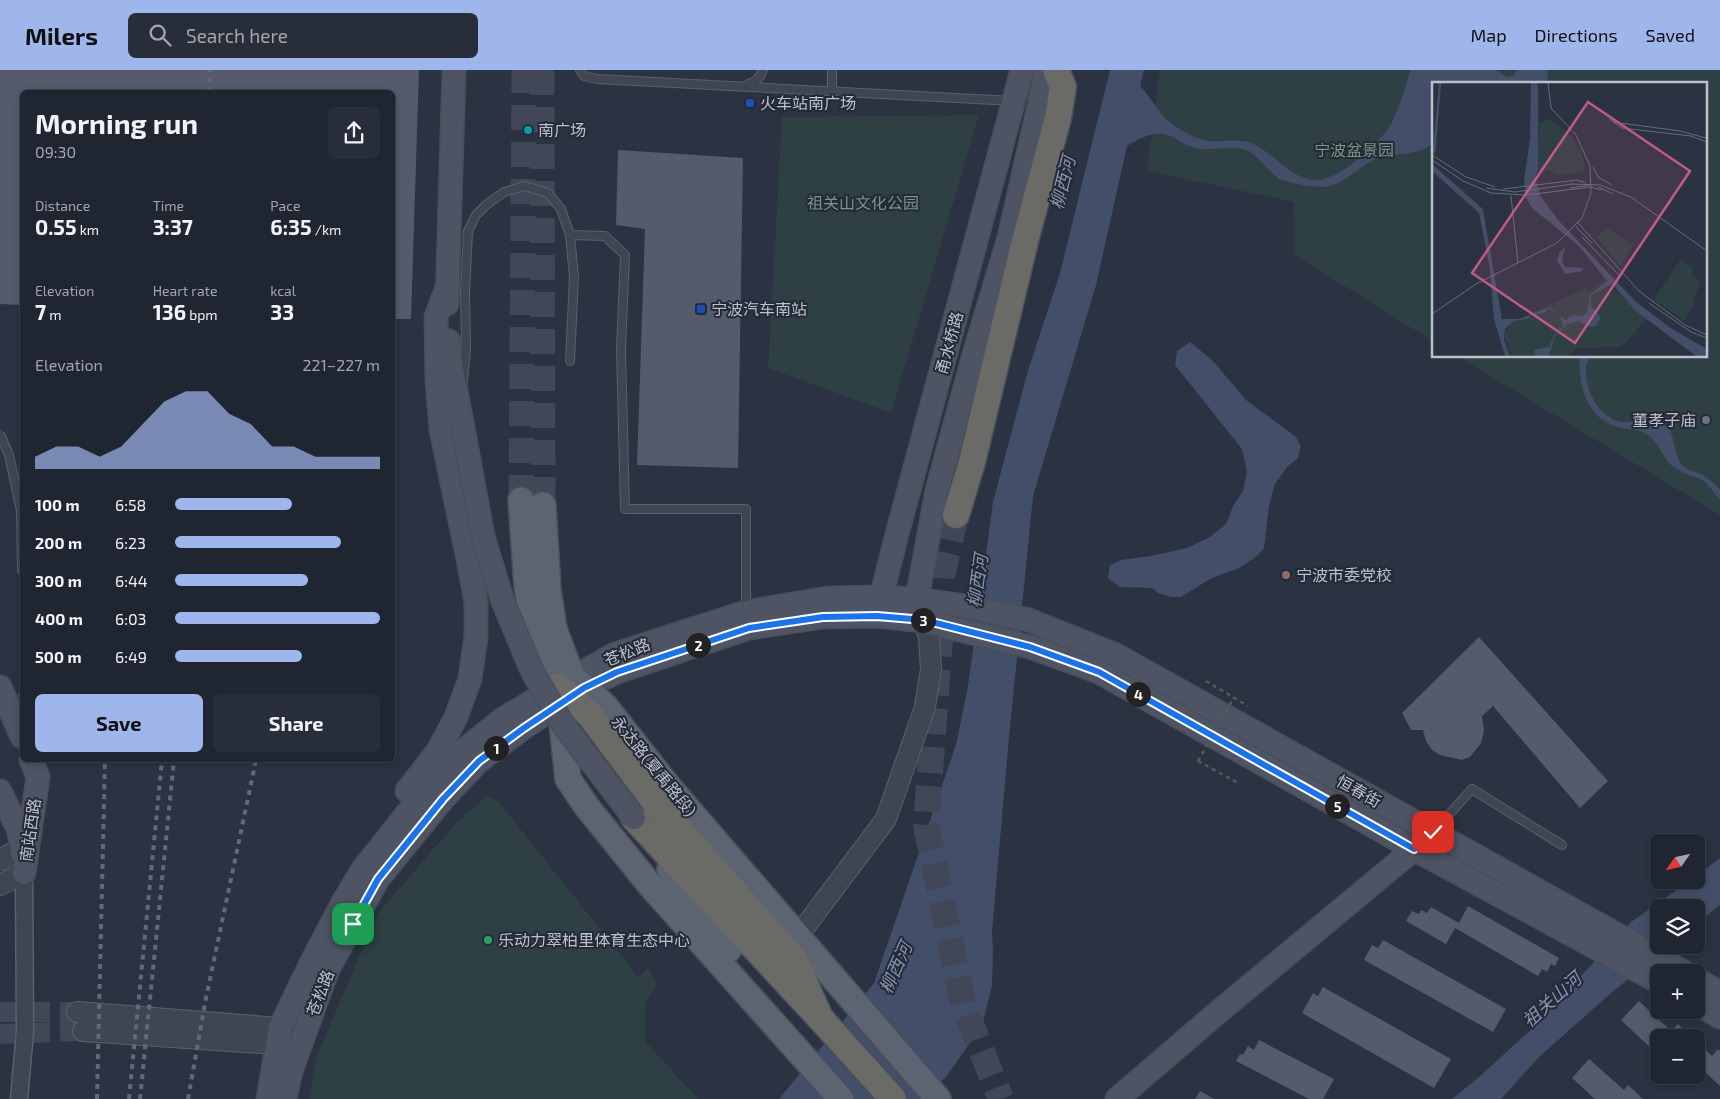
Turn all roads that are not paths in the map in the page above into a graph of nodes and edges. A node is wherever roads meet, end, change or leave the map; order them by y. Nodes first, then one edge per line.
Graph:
1 (580, 70) edge
2 (763, 70) edge
3 (832, 70) edge
4 (1022, 70) edge
5 (1047, 70) edge
6 (1056, 70) edge
7 (456, 74) edge
8 (741, 85) junction
9 (832, 91) junction
10 (1013, 100) junction
11 (1038, 104) junction
12 (570, 235) junction
13 (446, 290) junction
14 (570, 360) dead end
15 (461, 417) junction
16 (0, 434) edge
17 (532, 502) tunnel mouth
18 (20, 507) edge
19 (956, 515) tunnel mouth
20 (917, 599) junction
21 (965, 606) joint
22 (879, 607) junction
23 (746, 612) junction
24 (924, 620) junction
25 (962, 629) joint
26 (0, 687) edge
27 (571, 687) junction
28 (19, 728) edge
29 (32, 762) edge
30 (0, 791) edge
31 (634, 818) joint
32 (1433, 832) junction
33 (1562, 844) dead end
34 (21, 848) junction
35 (1414, 849) junction
36 (0, 860) edge
37 (24, 873) junction
38 (0, 885) edge
39 (798, 936) junction
40 (1670, 964) edge
41 (1650, 977) edge
42 (1705, 984) edge
43 (1720, 993) edge
44 (1705, 1008) edge
45 (76, 1012) tunnel mouth
46 (1720, 1017) edge
47 (281, 1029) junction
48 (83, 1031) tunnel mouth
49 (805, 1032) junction
50 (291, 1071) junction
51 (936, 1096) edge
52 (19, 1099) edge
53 (268, 1099) edge
54 (285, 1099) edge
55 (297, 1099) edge
56 (841, 1099) edge
57 (858, 1099) edge
58 (893, 1099) edge
59 (1117, 1099) edge

1 - 8 lane
2 - 8 lane
3 - 9 lane
4 - 10 main road, 甬水桥路
5 - 11 main road, 甬水桥路
6 - 19 highway
7 - 13 main road
8 - 9 lane
9 - 10 lane
10 - 11 lane
10 - 22 main road, 甬水桥路
11 - 20 main road, 甬水桥路
12 - 14 lane
12 - 15 lane
12 - 23 lane
13 - 15 main road
13 - 47 main road
15 - 31 main road, bridge
16 - 18 lane, bridge
17 - 27 main road
20 - 21 main road, 苍松路
20 - 22 main road, 苍松路
20 - 24 street
21 - 32 main road, 恒春街
22 - 23 main road, 苍松路
22 - 24 main road, 苍松路
22 - 27 main road, 苍松路
23 - 27 main road, 苍松路
24 - 25 main road, 苍松路
24 - 39 street
25 - 35 main road, 恒春街
26 - 28 main road
27 - 39 main road, 永达路(夏禹路段)
27 - 47 main road, 苍松路
27 - 49 highway
27 - 49 main road
27 - 50 main road, 苍松路
29 - 37 main road, 南站西路
30 - 34 main road, 南站西路
31 - 49 highway
32 - 33 lane
32 - 35 main road
32 - 40 main road, 恒春街
34 - 36 street
34 - 37 main road, 南站西路
35 - 41 main road, 恒春街
35 - 59 main road
37 - 38 street
37 - 52 street
39 - 51 main road, 永达路(夏禹路段)
42 - 43 main road
44 - 46 main road
45 - 47 street
47 - 48 street
47 - 53 main road, 苍松路
49 - 56 main road
49 - 57 main road
49 - 58 highway
50 - 54 main road, 苍松路
50 - 55 street

